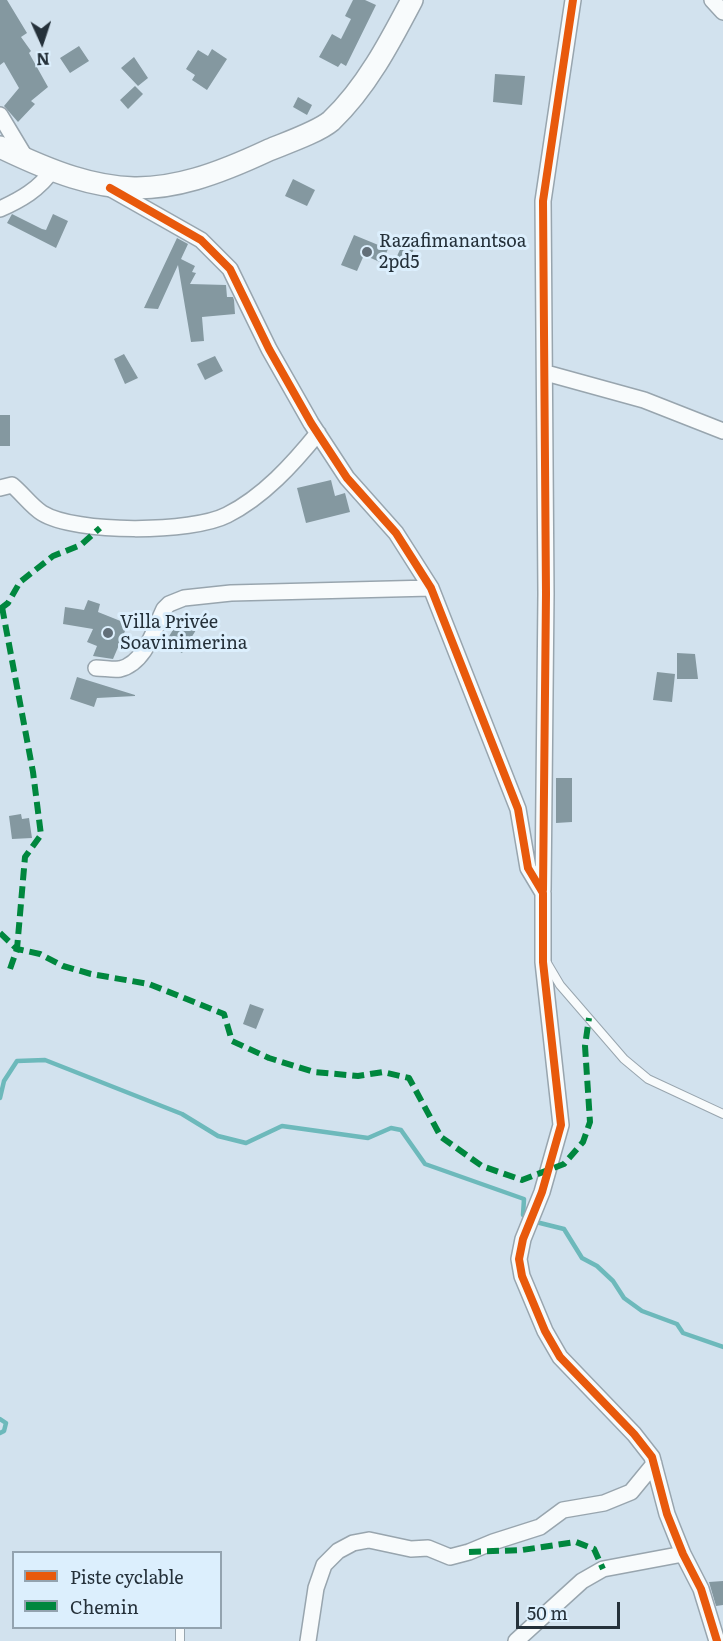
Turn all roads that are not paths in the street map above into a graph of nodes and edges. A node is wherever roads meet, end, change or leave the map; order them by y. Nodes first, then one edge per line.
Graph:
1 (412, 0) edge
2 (573, 0) edge
3 (712, 0) edge
4 (723, 12) edge
5 (0, 115) edge
6 (0, 147) edge
7 (27, 160) junction
8 (52, 170) junction
9 (110, 188) junction
10 (0, 209) edge
11 (546, 373) junction
12 (723, 431) edge
13 (318, 433) junction
14 (0, 488) edge
15 (431, 588) junction
16 (96, 668) dead end
17 (543, 893) junction
18 (543, 956) junction
19 (723, 1114) edge
20 (654, 1464) junction
21 (682, 1554) junction
22 (308, 1641) edge
23 (516, 1641) edge
24 (717, 1641) edge

1 - 9 main road
2 - 11 street
3 - 4 street
5 - 7 street
6 - 7 main road
7 - 8 main road
8 - 9 main road
8 - 10 street
9 - 13 street
11 - 12 street
11 - 17 street
13 - 14 street
13 - 15 street
15 - 16 street
15 - 17 street
17 - 18 street
18 - 19 lane
18 - 20 street
20 - 21 street
20 - 22 street
21 - 23 street
21 - 24 street

